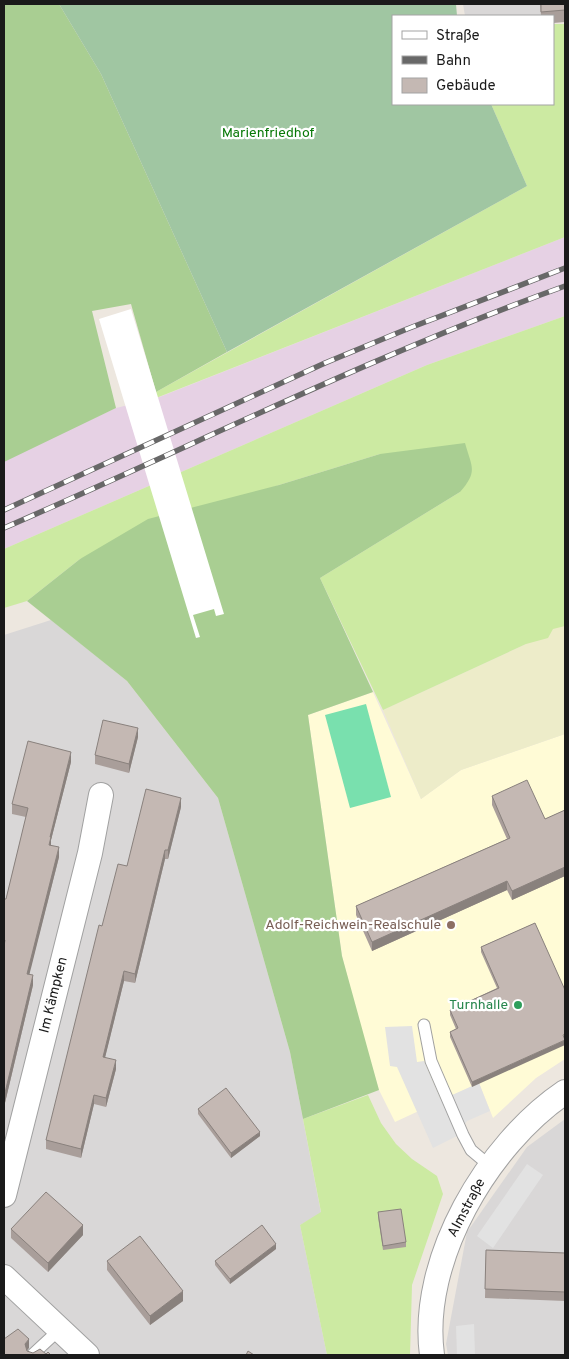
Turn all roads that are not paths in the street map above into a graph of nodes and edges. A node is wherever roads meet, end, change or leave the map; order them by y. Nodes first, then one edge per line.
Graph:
1 (101, 795) dead end
2 (424, 1024) dead end
3 (565, 1092) edge
4 (490, 1166) junction
5 (4, 1196) edge
6 (4, 1278) edge
7 (59, 1330) junction
8 (32, 1355) edge
9 (87, 1355) edge
10 (432, 1355) edge

1 - 5 street, Im Kämpken
2 - 4 lane
3 - 4 street, Almstraße
4 - 10 street, Almstraße
6 - 7 street
7 - 8 lane
7 - 9 street

